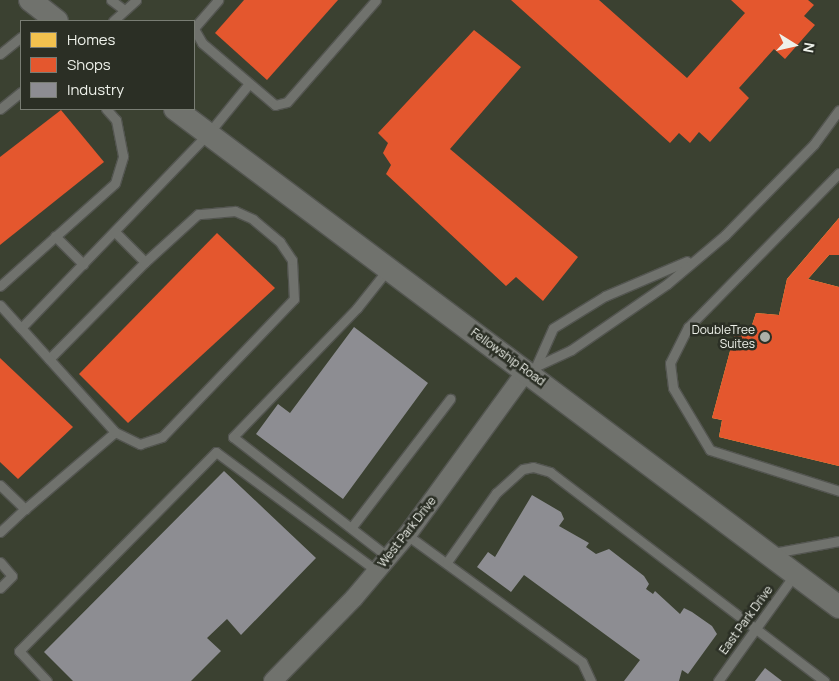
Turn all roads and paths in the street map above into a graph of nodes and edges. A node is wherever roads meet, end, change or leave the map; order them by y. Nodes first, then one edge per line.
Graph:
1 (30, 0) edge
2 (111, 0) edge
3 (136, 0) edge
4 (218, 0) edge
5 (376, 0) edge
6 (124, 8) junction
7 (48, 19) edge
8 (114, 20) edge
9 (195, 27) edge
10 (195, 30) edge
11 (20, 38) edge
12 (0, 54) edge
13 (248, 85) junction
14 (20, 93) edge
15 (0, 109) edge
16 (107, 110) edge
17 (176, 110) edge
18 (839, 110) edge
19 (836, 123) edge
20 (208, 134) junction
21 (839, 173) edge
22 (115, 232) junction
23 (55, 236) junction
24 (692, 259) junction
25 (145, 262) junction
26 (83, 264) junction
27 (388, 269) junction
28 (0, 286) edge
29 (0, 305) edge
30 (21, 328) junction
31 (49, 359) junction
32 (531, 368) junction
33 (450, 399) dead end
34 (115, 432) junction
35 (0, 485) edge
36 (839, 490) edge
37 (25, 509) junction
38 (351, 528) junction
39 (0, 532) edge
40 (407, 535) junction
41 (839, 541) edge
42 (769, 554) junction
43 (388, 557) junction
44 (0, 562) edge
45 (447, 562) junction
46 (377, 571) junction
47 (795, 574) junction
48 (0, 588) edge
49 (839, 605) edge
50 (755, 631) junction
51 (281, 679) edge
52 (47, 681) edge
53 (591, 681) edge
54 (718, 681) edge
55 (824, 681) edge

1 - 7 street
2 - 6 lane
3 - 6 lane
4 - 9 lane
5 - 13 lane
6 - 8 lane
10 - 13 lane
11 - 12 lane
13 - 20 lane
14 - 15 lane
16 - 23 lane
17 - 20 street, Fellowship Road
18 - 19 lane
19 - 24 lane
20 - 22 lane
20 - 27 street, Fellowship Road
21 - 36 lane
22 - 25 lane
22 - 26 lane
23 - 26 lane
23 - 28 lane
24 - 32 lane
24 - 32 lane
25 - 31 lane
25 - 34 lane
26 - 30 lane
27 - 32 street, Fellowship Road
27 - 38 lane
29 - 30 lane
30 - 31 lane
31 - 34 lane
32 - 40 street, West Park Drive
32 - 42 street, Fellowship Road
33 - 38 lane
34 - 37 lane
35 - 37 lane
37 - 39 lane
38 - 43 lane
40 - 43 street, West Park Drive
40 - 45 lane
41 - 42 lane
42 - 47 street, Fellowship Road
43 - 46 street, West Park Drive
44 - 48 lane
45 - 50 lane
45 - 53 lane
46 - 51 street, West Park Drive
46 - 52 lane
47 - 49 street, Fellowship Road
47 - 50 lane, East Park Drive
50 - 54 lane, East Park Drive
50 - 55 lane

